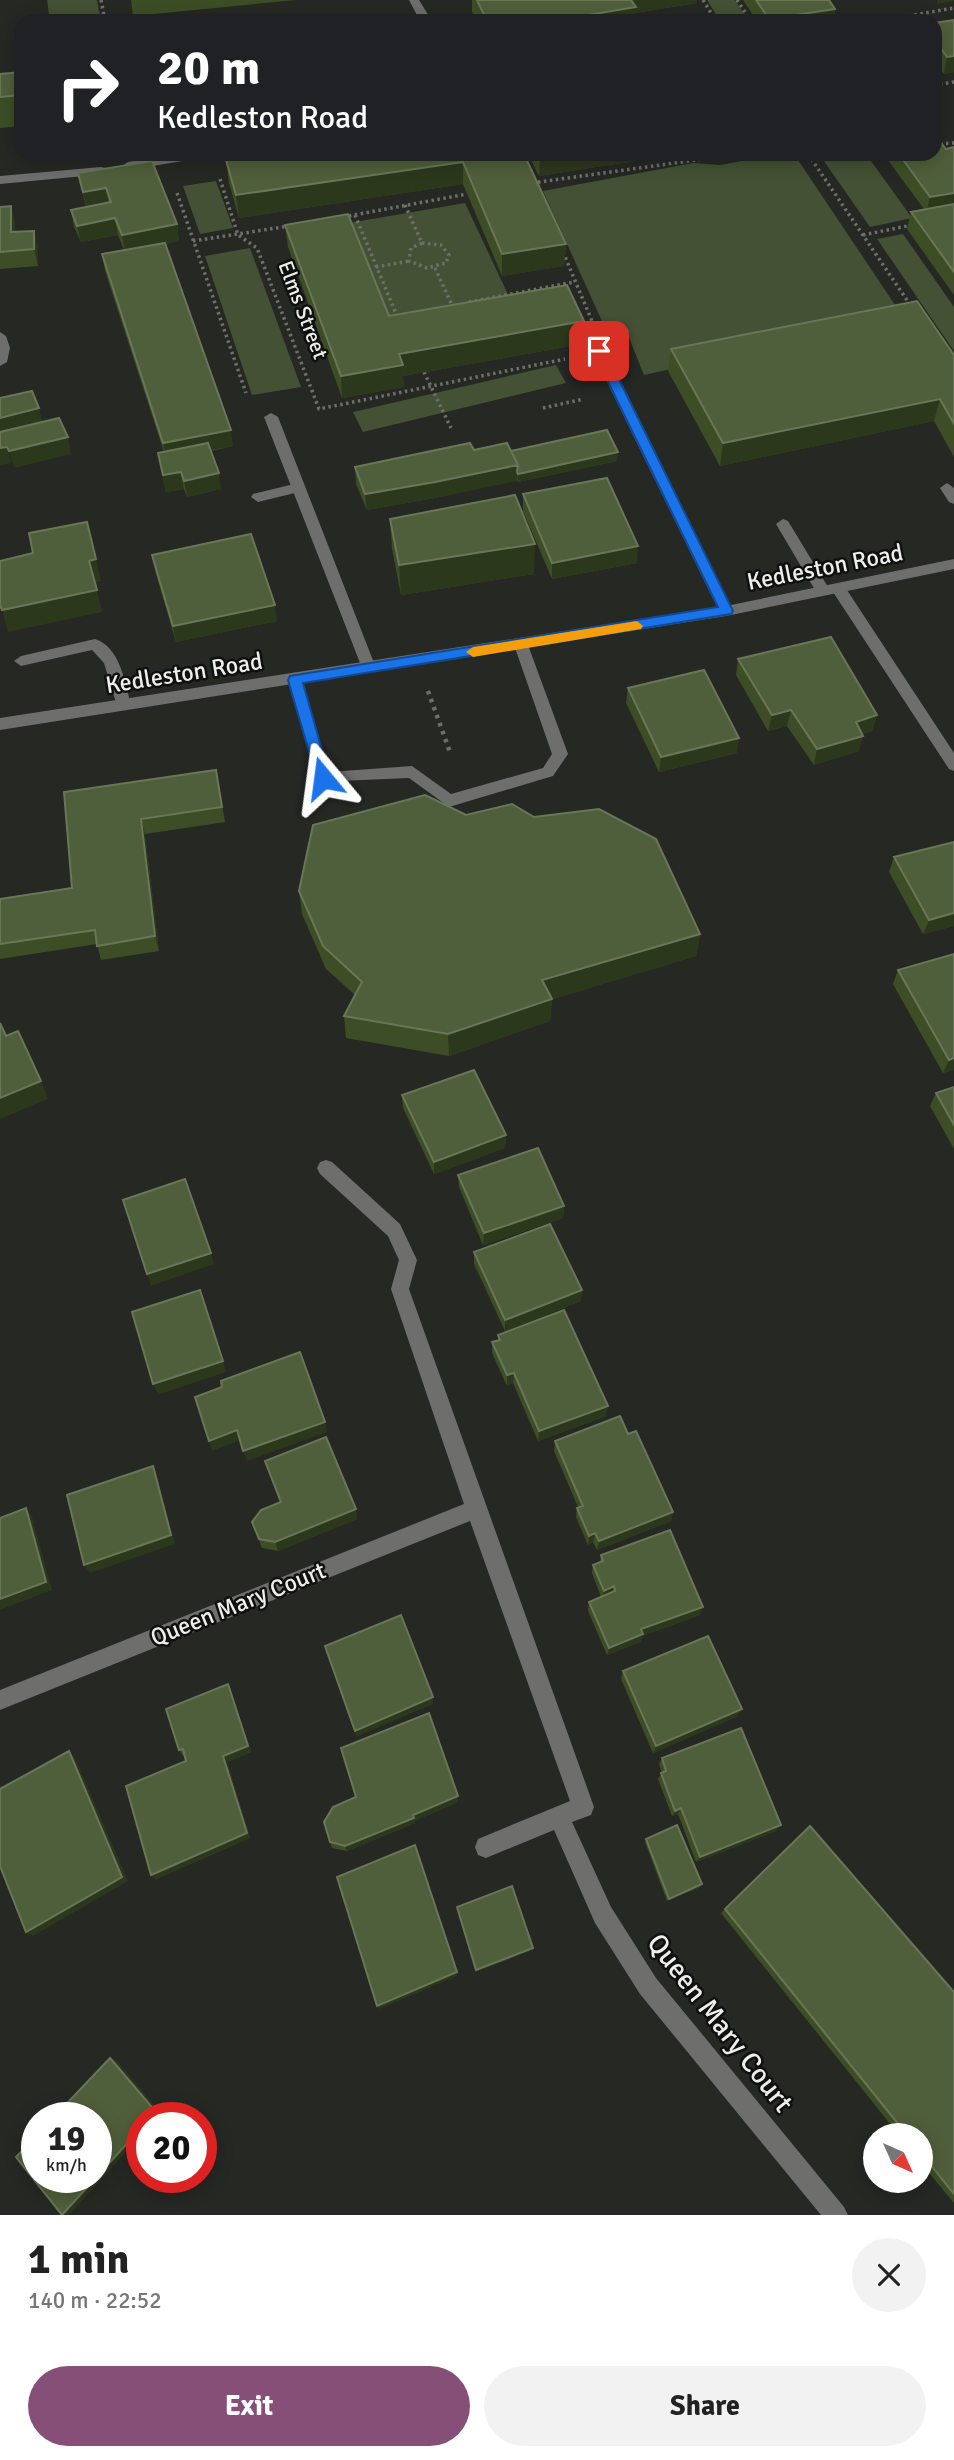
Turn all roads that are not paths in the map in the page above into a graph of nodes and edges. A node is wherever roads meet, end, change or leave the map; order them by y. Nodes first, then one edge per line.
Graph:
1 (158, 161) edge
2 (0, 180) edge
3 (0, 336) edge
4 (599, 351) road end
5 (0, 362) edge
6 (271, 416) dead end
7 (298, 488) junction
8 (258, 496) dead end
9 (783, 524) dead end
10 (954, 564) edge
11 (831, 590) junction
12 (726, 611) junction
13 (521, 645) junction
14 (22, 661) dead end
15 (369, 668) junction
16 (295, 680) junction
17 (123, 705) junction
18 (0, 724) edge
19 (954, 765) edge
20 (326, 1168) dead end
21 (475, 1509) junction
22 (0, 1700) edge
23 (559, 1817) junction
24 (486, 1847) dead end
25 (836, 2215) edge

1 - 2 street
3 - 5 street
4 - 12 street
6 - 7 street
7 - 8 street
7 - 15 street
9 - 11 street
10 - 11 street, Kedleston Road
11 - 12 street, Kedleston Road
11 - 19 street
12 - 13 street, Kedleston Road
13 - 15 street, Kedleston Road
13 - 16 street
14 - 17 street
15 - 16 street, Kedleston Road
16 - 17 street, Kedleston Road
17 - 18 street, Kedleston Road
20 - 21 street
21 - 22 street, Queen Mary Court
21 - 23 street
23 - 24 street
23 - 25 street, Queen Mary Court

